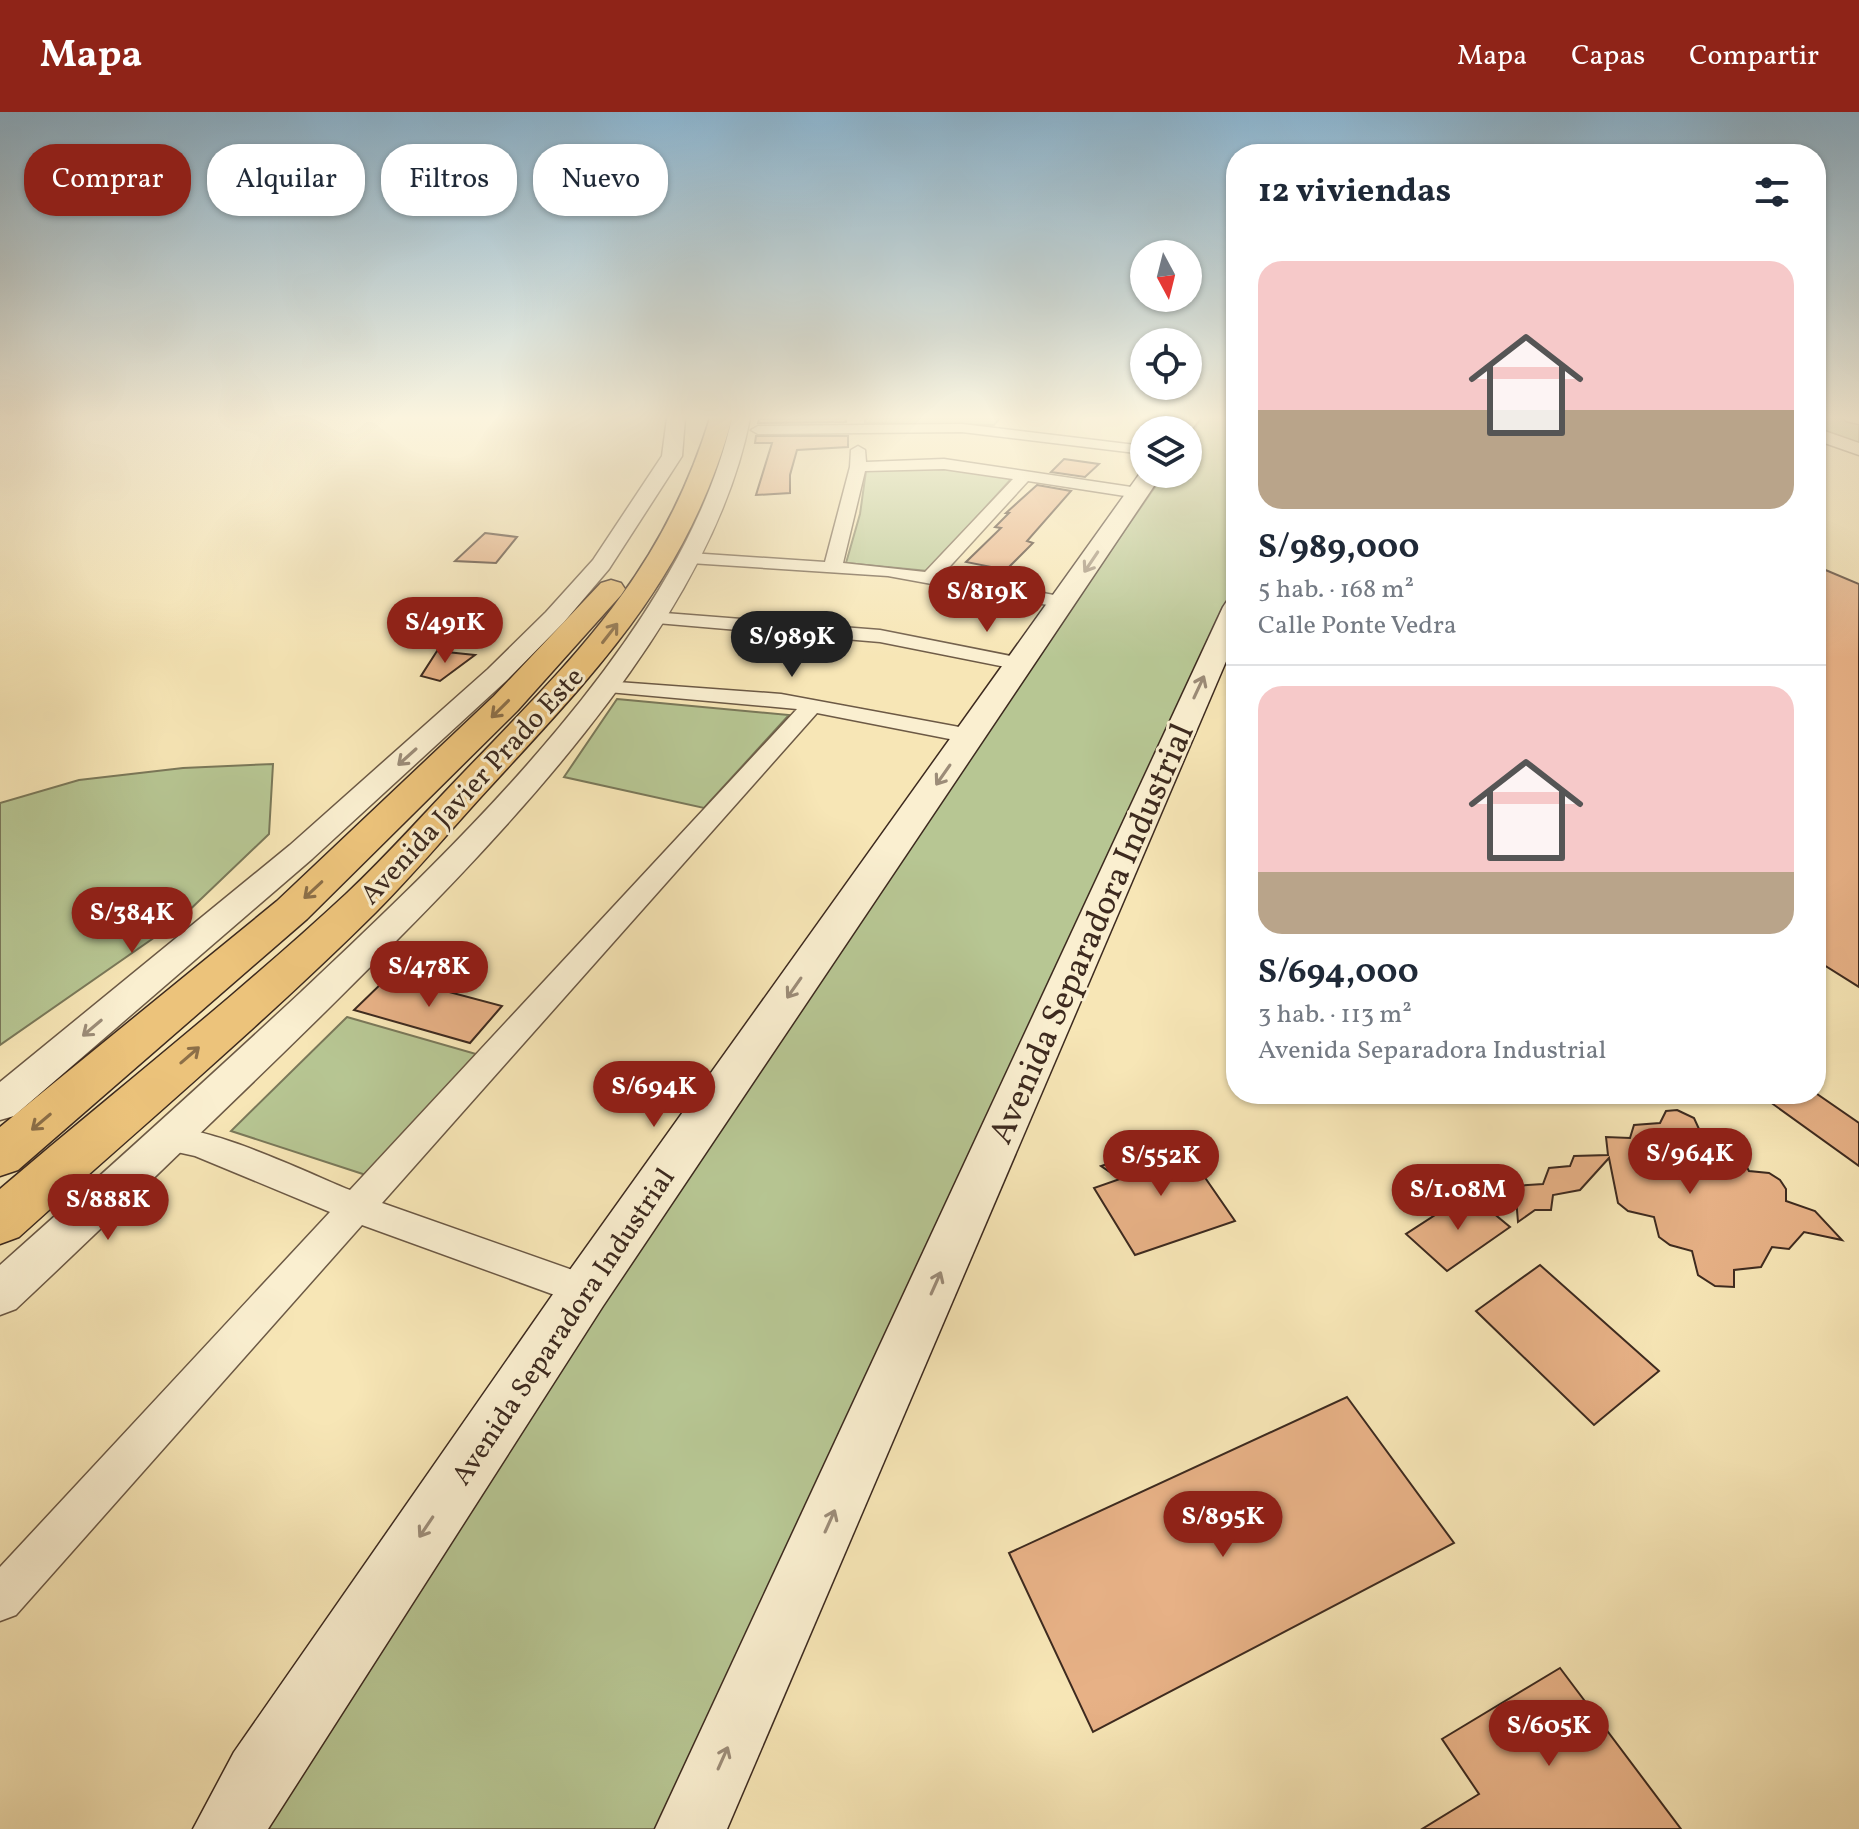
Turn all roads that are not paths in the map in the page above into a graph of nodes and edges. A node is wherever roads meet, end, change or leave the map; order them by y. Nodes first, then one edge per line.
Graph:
1 (646, 498) edge
2 (672, 498) edge
3 (691, 498) edge
4 (717, 498) edge
5 (850, 498) edge
6 (1004, 498) edge
7 (1128, 498) edge
8 (690, 558) junction
9 (833, 566) junction
10 (930, 578) junction
11 (1064, 602) junction
12 (652, 618) junction
13 (1226, 629) edge
14 (1021, 664) junction
15 (604, 687) junction
16 (813, 705) junction
17 (970, 736) junction
18 (0, 1105) edge
19 (170, 1139) junction
20 (0, 1156) edge
21 (358, 1208) junction
22 (0, 1221) edge
23 (585, 1290) junction
24 (0, 1294) edge
25 (0, 1599) edge
26 (229, 1829) edge
27 (691, 1829) edge

1 -> 18 street
2 -> 20 main road, Avenida Javier Prado Este
22 -> 3 main road, Avenida Javier Prado Este
4 - 8 street
5 - 9 street
6 - 10 street
7 -> 11 main road, Avenida Separadora Industrial
8 - 9 street
8 - 12 street
9 - 10 street
10 - 11 street
11 - 14 main road, Avenida Separadora Industrial
12 - 14 street
12 - 15 street
27 -> 13 main road, Avenida Separadora Industrial
14 - 17 main road, Avenida Separadora Industrial
15 - 16 street
15 - 19 street
16 - 17 street
16 - 21 street
17 -> 23 main road, Avenida Separadora Industrial
19 - 21 street
19 - 24 street
21 - 23 street
21 - 25 street
23 -> 26 main road, Avenida Separadora Industrial

